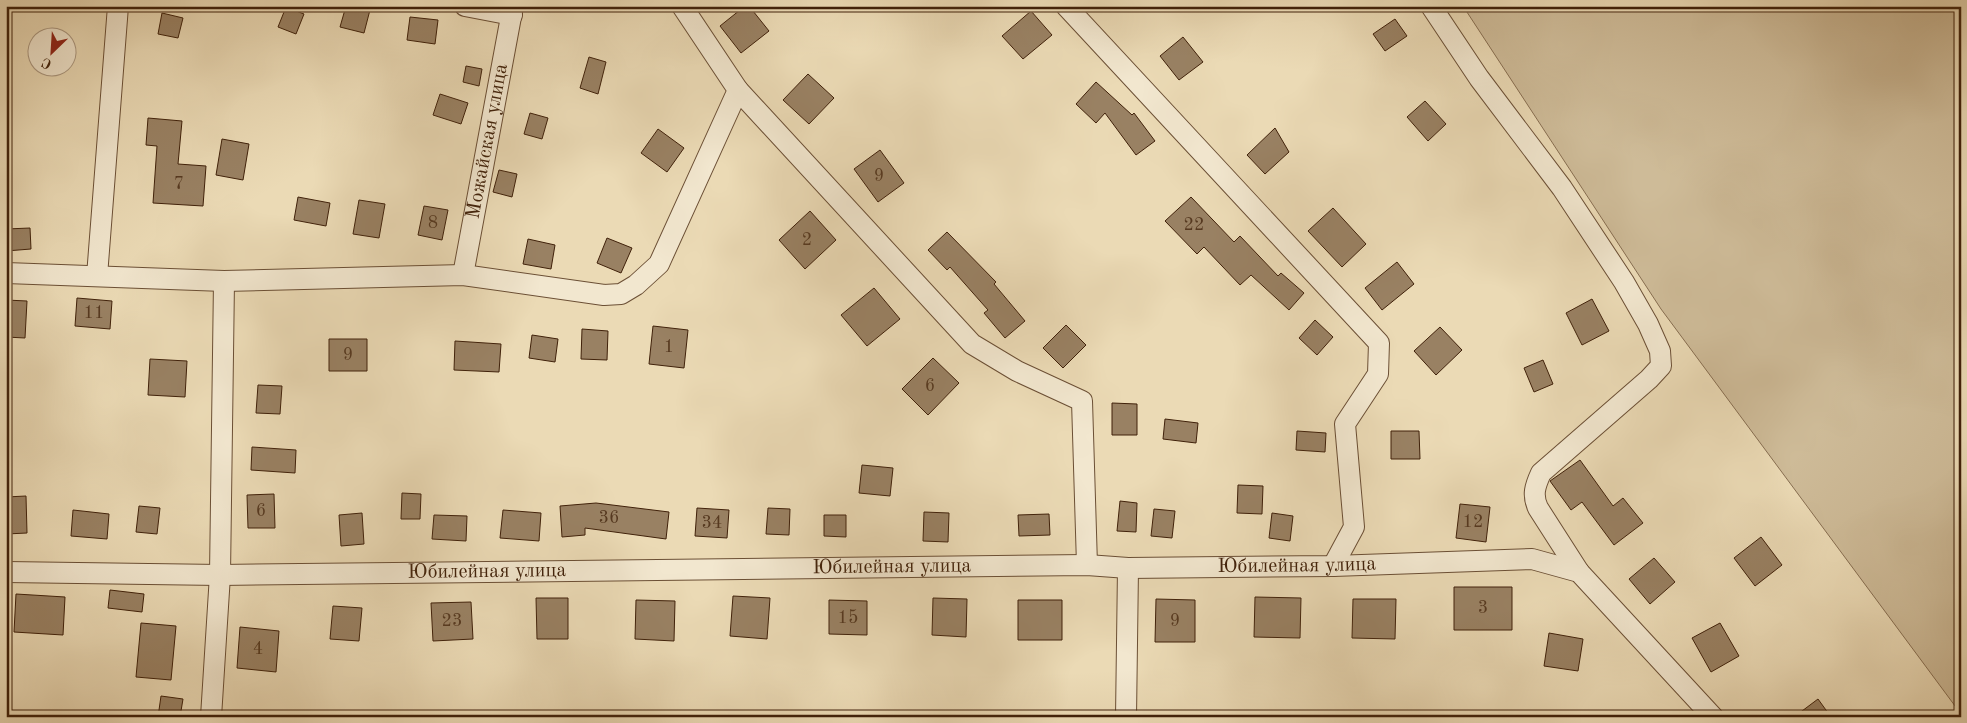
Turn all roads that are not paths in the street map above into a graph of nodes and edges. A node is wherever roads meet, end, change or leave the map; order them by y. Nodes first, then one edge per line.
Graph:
1 (118, 6) edge
2 (465, 6) edge
3 (682, 6) edge
4 (1066, 6) edge
5 (1431, 6) edge
6 (513, 11) edge
7 (738, 90) junction
8 (6, 273) edge
9 (463, 275) junction
10 (97, 276) junction
11 (224, 282) junction
12 (1087, 565) junction
13 (1333, 566) junction
14 (1128, 568) junction
15 (6, 572) edge
16 (1580, 572) junction
17 (220, 574) junction
18 (212, 717) edge
19 (1126, 717) edge
20 (1713, 717) edge

1 - 10 street
2 - 6 street
3 - 7 street
4 - 13 street
5 - 16 street
6 - 9 street, Можайская улица
7 - 9 street
7 - 12 street
8 - 10 street
9 - 11 street
10 - 11 street
11 - 17 street
12 - 14 street, Юбилейная улица
12 - 17 street, Юбилейная улица
13 - 14 street, Юбилейная улица
13 - 16 street, Юбилейная улица
14 - 19 street
15 - 17 street, Юбилейная улица
16 - 20 street
17 - 18 street

